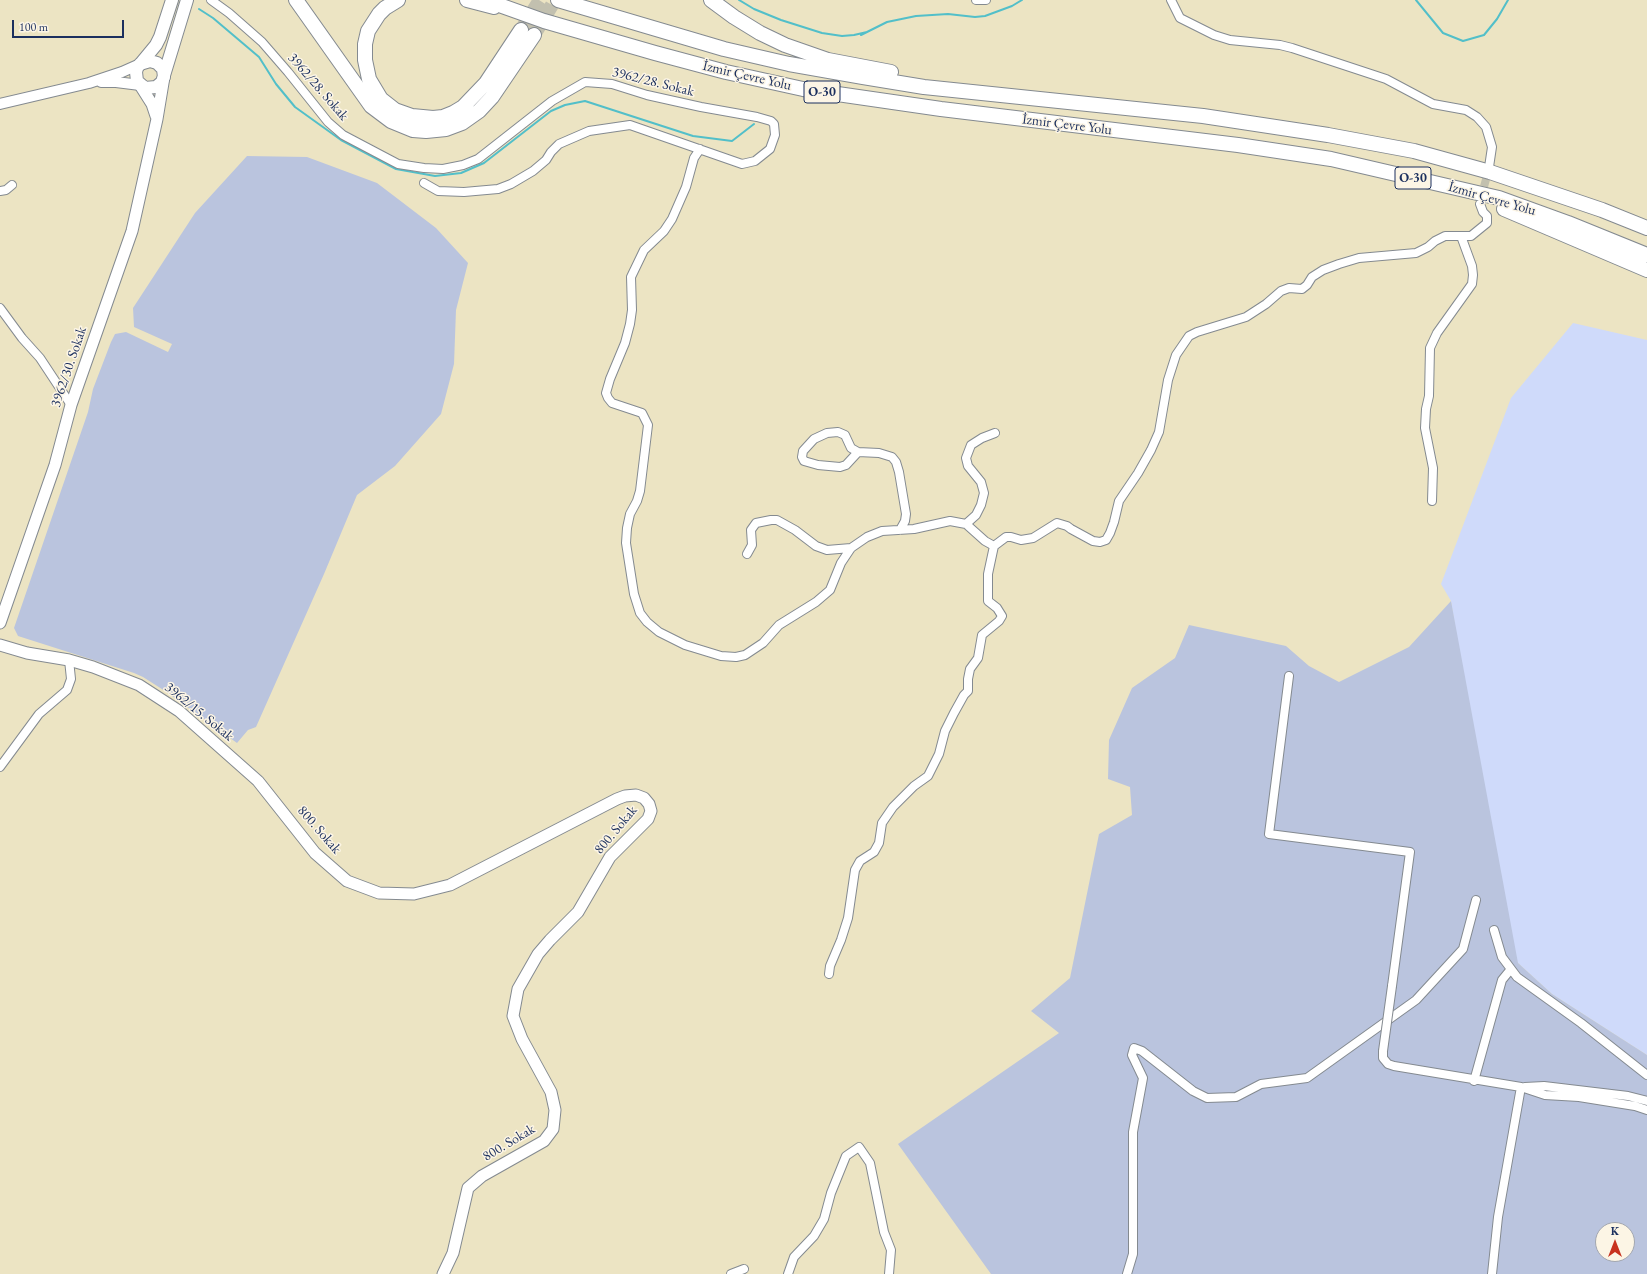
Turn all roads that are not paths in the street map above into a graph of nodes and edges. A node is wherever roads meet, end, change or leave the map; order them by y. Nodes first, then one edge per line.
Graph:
1 (172, 0) edge
2 (187, 0) edge
3 (211, 0) edge
4 (296, 0) edge
5 (398, 0) edge
6 (467, 0) edge
7 (485, 0) edge
8 (558, 0) edge
9 (711, 0) edge
10 (976, 0) edge
11 (986, 0) edge
12 (1171, 0) edge
13 (544, 21) junction
14 (140, 64) junction
15 (164, 78) junction
16 (89, 83) junction
17 (140, 85) junction
18 (1051, 100) junction
19 (0, 104) edge
20 (157, 119) junction
21 (700, 149) junction
22 (1490, 167) tunnel mouth
23 (1413, 178) junction
24 (424, 183) dead end
25 (12, 185) dead end
26 (0, 191) edge
27 (1480, 204) tunnel mouth
28 (1647, 228) edge
29 (1461, 236) junction
30 (1647, 255) edge
31 (1647, 270) edge
32 (0, 308) edge
33 (3, 316) edge
34 (71, 405) junction
35 (995, 433) dead end
36 (858, 452) junction
37 (1432, 501) dead end
38 (966, 524) junction
39 (900, 530) junction
40 (994, 546) junction
41 (851, 548) junction
42 (747, 554) dead end
43 (0, 623) edge
44 (0, 645) edge
45 (69, 660) junction
46 (1289, 676) dead end
47 (0, 767) edge
48 (258, 781) joint
49 (1476, 900) dead end
50 (1494, 930) dead end
51 (1511, 969) junction
52 (829, 974) dead end
53 (1647, 1075) edge
54 (1474, 1081) junction
55 (1521, 1087) junction
56 (1647, 1101) edge
57 (1647, 1110) edge
58 (744, 1269) dead end
59 (443, 1274) edge
60 (731, 1274) edge
61 (788, 1274) edge
62 (889, 1274) edge
63 (1127, 1274) edge
64 (1492, 1274) edge

1 - 14 main road
2 - 15 main road
3 - 21 street, 3962/28. Sokak
4 - 5 highway
6 - 13 highway
7 - 13 highway, İzmir Çevre Yolu / O-30
8 - 18 highway, İzmir Çevre Yolu / O-30
9 - 18 highway
10 - 11 street
12 - 22 street
13 - 23 highway, İzmir Çevre Yolu / O-30
14 - 15 main road
14 - 16 street
14 - 17 main road
15 - 17 main road
15 - 20 main road, 3962/30. Sokak
16 - 17 street
16 - 19 street
17 - 20 main road
18 - 28 highway, İzmir Çevre Yolu / O-30
20 - 34 main road, 3962/30. Sokak
21 - 24 street, 3962/28. Sokak
21 - 41 street
23 - 30 highway, İzmir Çevre Yolu / O-30
23 - 31 highway
25 - 26 street
27 - 29 street
29 - 37 street
29 - 40 street
32 - 33 street
33 - 34 street
34 - 43 main road, 3962/30. Sokak
35 - 38 street
36 - 36 street
36 - 39 street
38 - 39 street
38 - 40 street
39 - 41 street
40 - 52 street
41 - 42 street
44 - 45 main road, 3962/15. Sokak
45 - 47 street
45 - 48 main road, 3962/15. Sokak
46 - 54 street, bridge
48 - 59 main road, 800. Sokak
49 - 63 street
50 - 51 street
51 - 53 street
51 - 54 street
54 - 55 street
55 - 56 street
55 - 57 street
55 - 64 street
58 - 60 street
61 - 62 street

